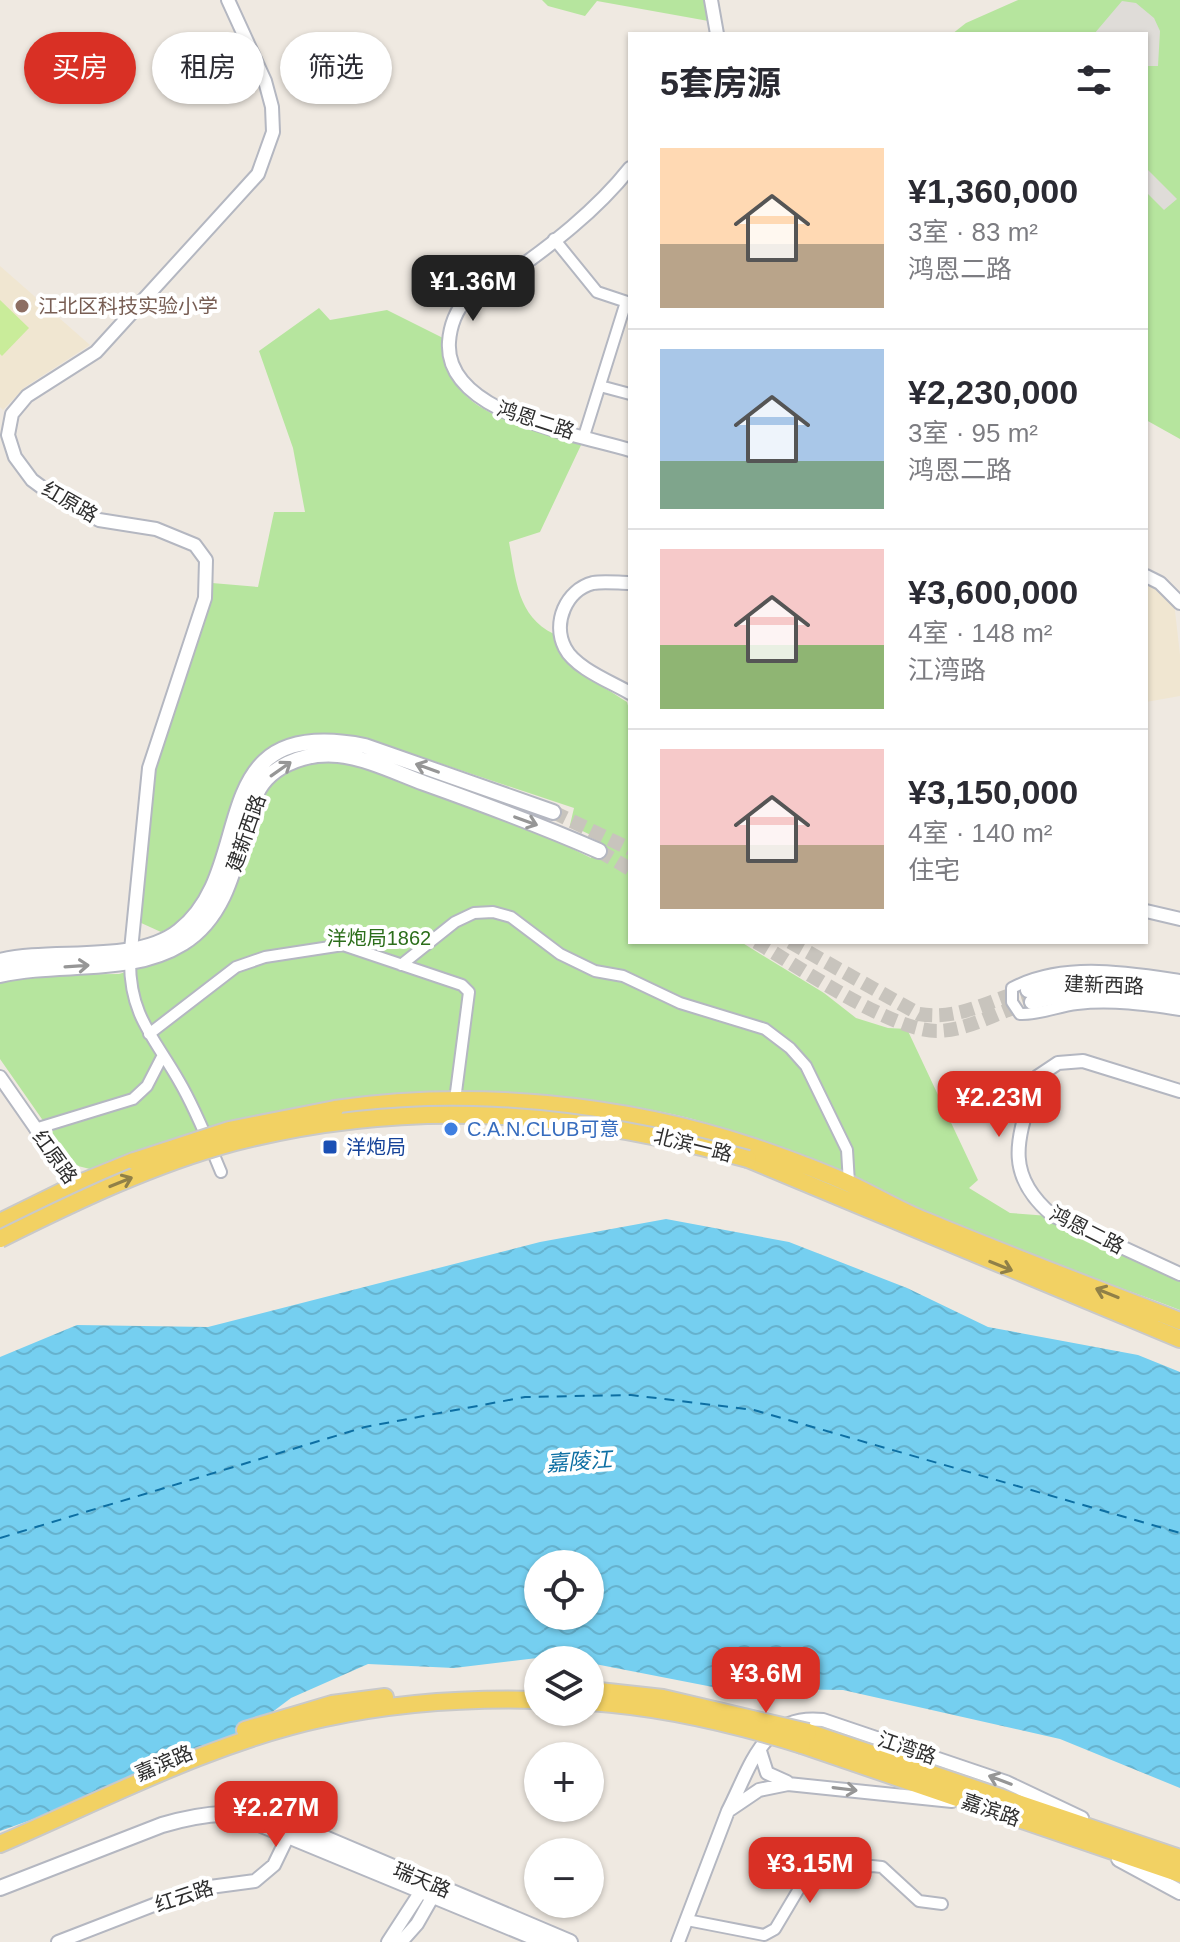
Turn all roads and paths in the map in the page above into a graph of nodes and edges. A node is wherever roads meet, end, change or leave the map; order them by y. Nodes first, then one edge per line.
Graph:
1 (228, 0) edge
2 (711, 0) edge
3 (717, 32) edge
4 (628, 170) edge
5 (554, 239) junction
6 (628, 302) edge
7 (600, 386) junction
8 (628, 393) edge
9 (584, 436) junction
10 (628, 449) edge
11 (1148, 577) edge
12 (628, 583) edge
13 (1180, 603) edge
14 (628, 692) edge
15 (553, 812) tunnel mouth
16 (599, 851) tunnel mouth
17 (1148, 911) edge
18 (1180, 919) edge
19 (130, 956) junction
20 (0, 961) edge
21 (401, 965) junction
22 (0, 975) edge
23 (1180, 980) edge
24 (1180, 991) edge
25 (1180, 1001) edge
26 (1180, 1010) edge
27 (149, 1034) junction
28 (163, 1055) junction
29 (0, 1077) edge
30 (1180, 1091) edge
31 (455, 1100) junction
32 (35, 1129) junction
33 (221, 1172) dead end
34 (849, 1183) junction
35 (74, 1184) junction
36 (0, 1222) edge
37 (0, 1239) edge
38 (1180, 1274) edge
39 (1180, 1321) edge
40 (1180, 1339) edge
41 (524, 1689) edge
42 (604, 1692) edge
43 (524, 1700) edge
44 (604, 1703) edge
45 (327, 1711) junction
46 (805, 1739) junction
47 (760, 1748) junction
48 (806, 1784) junction
49 (971, 1803) junction
50 (728, 1811) junction
51 (0, 1833) edge
52 (289, 1834) junction
53 (1121, 1837) junction
54 (0, 1844) edge
55 (1094, 1845) junction
56 (1180, 1858) edge
57 (1180, 1874) edge
58 (0, 1888) edge
59 (430, 1889) junction
60 (1180, 1892) edge
61 (0, 1897) edge
62 (942, 1904) dead end
63 (687, 1920) junction
64 (58, 1942) edge
65 (388, 1942) edge
66 (401, 1942) edge
67 (545, 1942) edge
68 (570, 1942) edge
69 (678, 1942) edge

1 - 19 street, 红原路
2 - 3 street
4 - 5 street, 鸿恩二路
5 - 6 street
5 - 9 street, 鸿恩二路
6 - 7 street
7 - 8 street
7 - 9 street
9 - 10 street, 鸿恩二路
11 - 13 street
12 - 14 street
15 -> 19 main road, 建新西路
19 -> 16 main road, 建新西路
17 - 18 street
19 - 20 main road, 建新西路
22 -> 19 main road, 建新西路
19 - 27 street
21 - 27 street
21 - 31 street
21 - 34 street
23 - 26 street
24 - 25 main road, 建新西路
27 - 28 street
28 - 32 street
28 - 33 street
29 - 32 street, 红原路
30 - 38 street, 鸿恩二路
31 - 34 main road, 北滨一路
31 - 35 main road, 北滨一路, bridge
32 - 35 street, 红原路
39 -> 34 main road, 北滨一路
35 - 36 main road, 北滨一路
35 - 37 main road, 北滨一路, bridge
35 -> 40 main road, 北滨一路, bridge
41 - 45 main road
42 - 46 main road, bridge
43 - 45 main road
44 - 46 main road, bridge
45 - 51 main road, 嘉滨路
45 - 54 main road, 嘉滨路
46 - 49 main road, 嘉滨路
46 - 53 main road, 嘉滨路
47 - 48 street
47 - 50 street, 江湾路
53 -> 47 street, 江湾路
48 -> 49 street, 江湾路
48 - 50 street, 江湾路
49 - 55 main road, 嘉滨路
50 - 63 street, 江湾路
52 - 59 main road, 瑞天路
52 - 61 main road, 瑞天路
52 - 64 street, 红云路
53 - 56 main road, 嘉滨路
55 - 57 main road, 嘉滨路
55 - 60 main road
58 - 59 main road, 瑞天路
59 - 65 street
59 - 66 street
59 - 67 main road, 瑞天路
59 - 68 main road, 瑞天路
62 - 63 street
63 - 69 street, 江湾路

